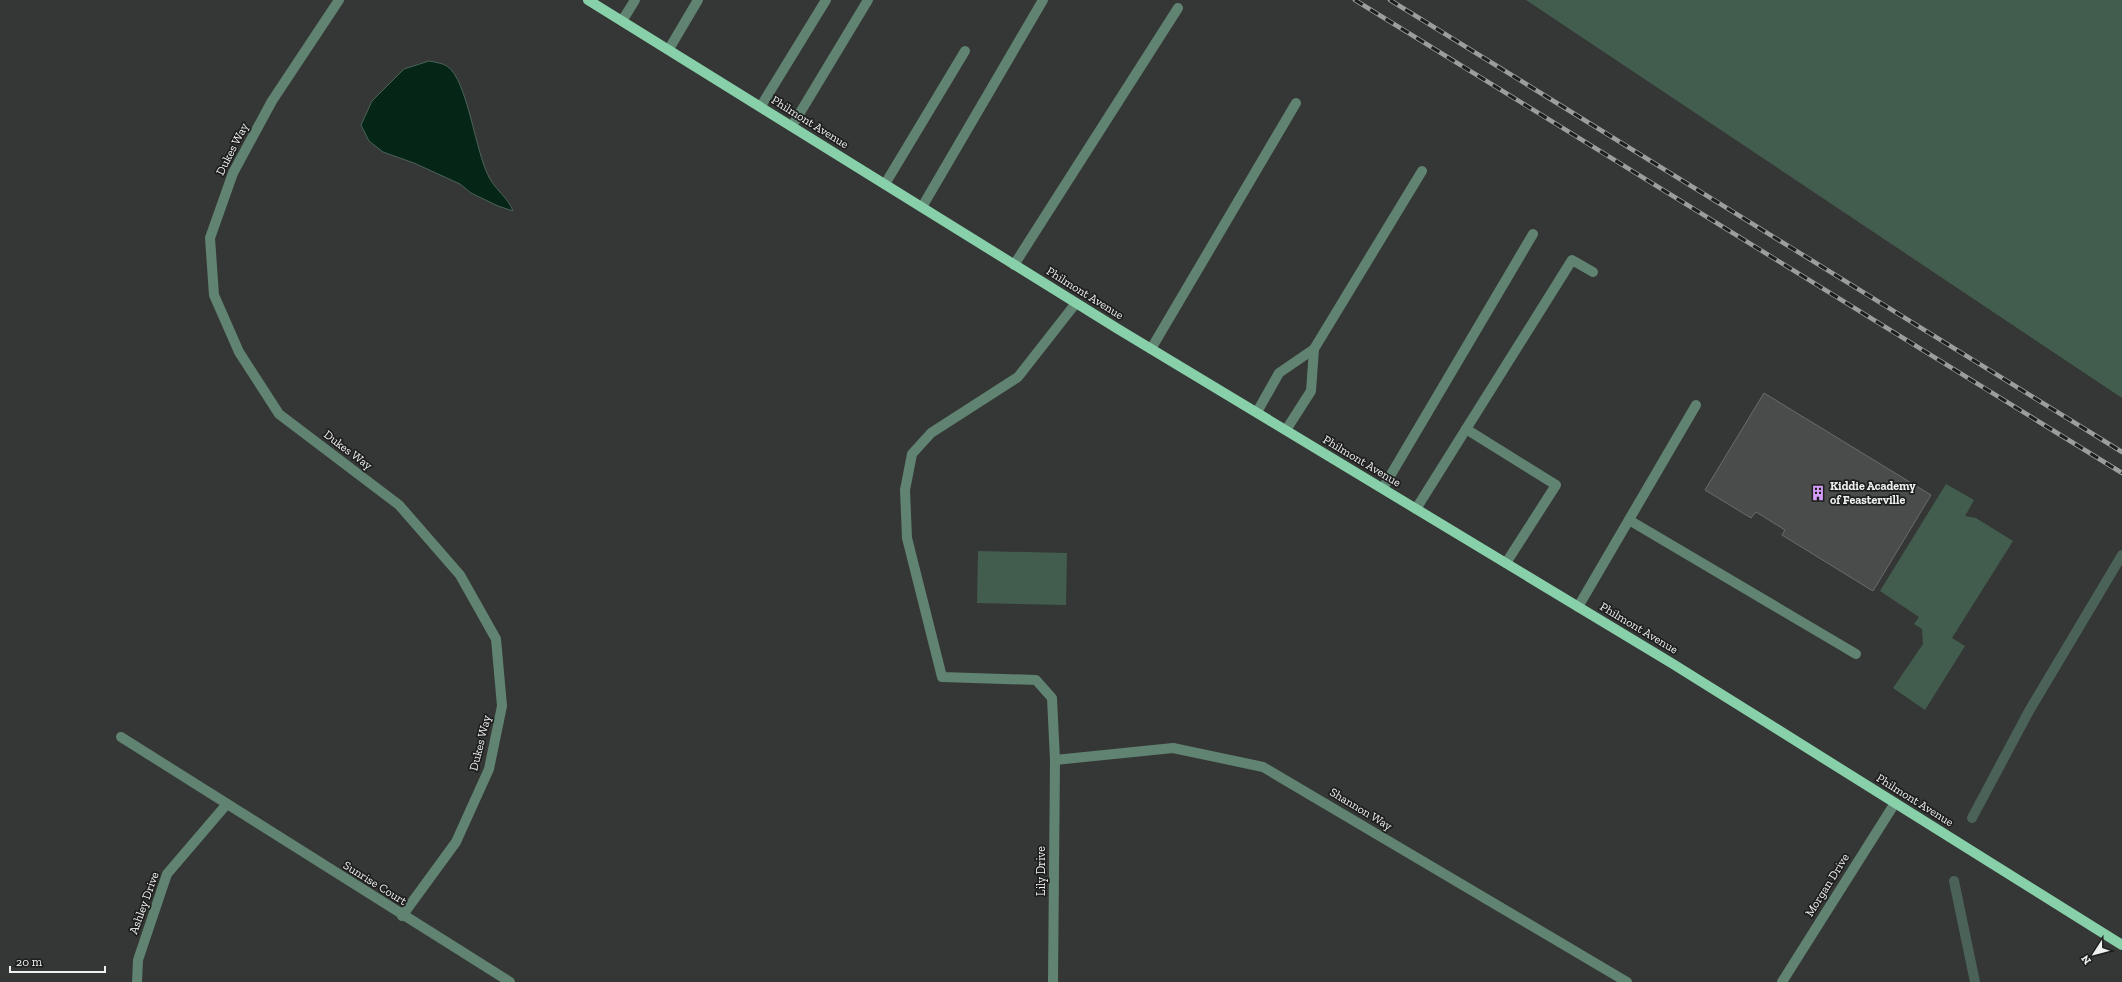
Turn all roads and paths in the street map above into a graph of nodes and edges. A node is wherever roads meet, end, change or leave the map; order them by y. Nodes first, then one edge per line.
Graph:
1 (340, 0) edge
2 (588, 0) edge
3 (635, 0) edge
4 (698, 0) edge
5 (826, 0) edge
6 (868, 0) edge
7 (1043, 0) edge
8 (1178, 8) dead end
9 (622, 21) junction
10 (669, 50) junction
11 (965, 51) dead end
12 (1296, 104) dead end
13 (761, 106) junction
14 (792, 126) junction
15 (1422, 171) dead end
16 (885, 184) junction
17 (922, 207) junction
18 (1534, 234) dead end
19 (1014, 265) junction
20 (1594, 272) dead end
21 (1076, 303) junction
22 (1151, 349) junction
23 (1314, 349) junction
24 (1696, 405) dead end
25 (1256, 412) junction
26 (1466, 429) junction
27 (1286, 430) junction
28 (1383, 488) junction
29 (1416, 509) junction
30 (1629, 520) junction
31 (1506, 563) junction
32 (1578, 606) junction
33 (1856, 654) dead end
34 (121, 737) dead end
35 (1055, 760) junction
36 (1895, 803) junction
37 (226, 805) junction
38 (402, 916) junction
39 (2122, 945) edge
40 (137, 982) edge
41 (510, 982) edge
42 (1053, 982) edge
43 (1626, 982) edge
44 (1782, 982) edge

1 - 38 street, Dukes Way
2 - 9 main road, Philmont Avenue
3 - 9 street
4 - 10 street
5 - 13 street
6 - 14 street
7 - 17 street
8 - 19 street
9 - 10 main road, Philmont Avenue
10 - 13 main road, Philmont Avenue
11 - 16 street
12 - 22 street
13 - 14 main road, Philmont Avenue
14 - 16 main road, Philmont Avenue
15 - 23 street
16 - 17 main road, Philmont Avenue
17 - 19 main road, Philmont Avenue
18 - 28 street
19 - 21 main road, Philmont Avenue
20 - 26 street
21 - 22 main road, Philmont Avenue
21 - 35 street, Lily Drive
22 - 25 main road, Philmont Avenue
23 - 25 street
23 - 27 street
24 - 30 street
25 - 27 main road, Philmont Avenue
26 - 29 street
26 - 31 street
27 - 28 main road, Philmont Avenue
28 - 29 main road, Philmont Avenue
29 - 31 main road, Philmont Avenue
30 - 32 street
30 - 33 street
31 - 32 main road, Philmont Avenue
32 - 36 main road, Philmont Avenue
34 - 37 street, Sunrise Court
35 - 42 street, Lily Drive
35 - 43 street, Shannon Way
36 - 39 main road, Philmont Avenue
36 - 44 street, Morgan Drive
37 - 38 street, Sunrise Court
37 - 40 street, Ashley Drive
38 - 41 street, Sunrise Court

